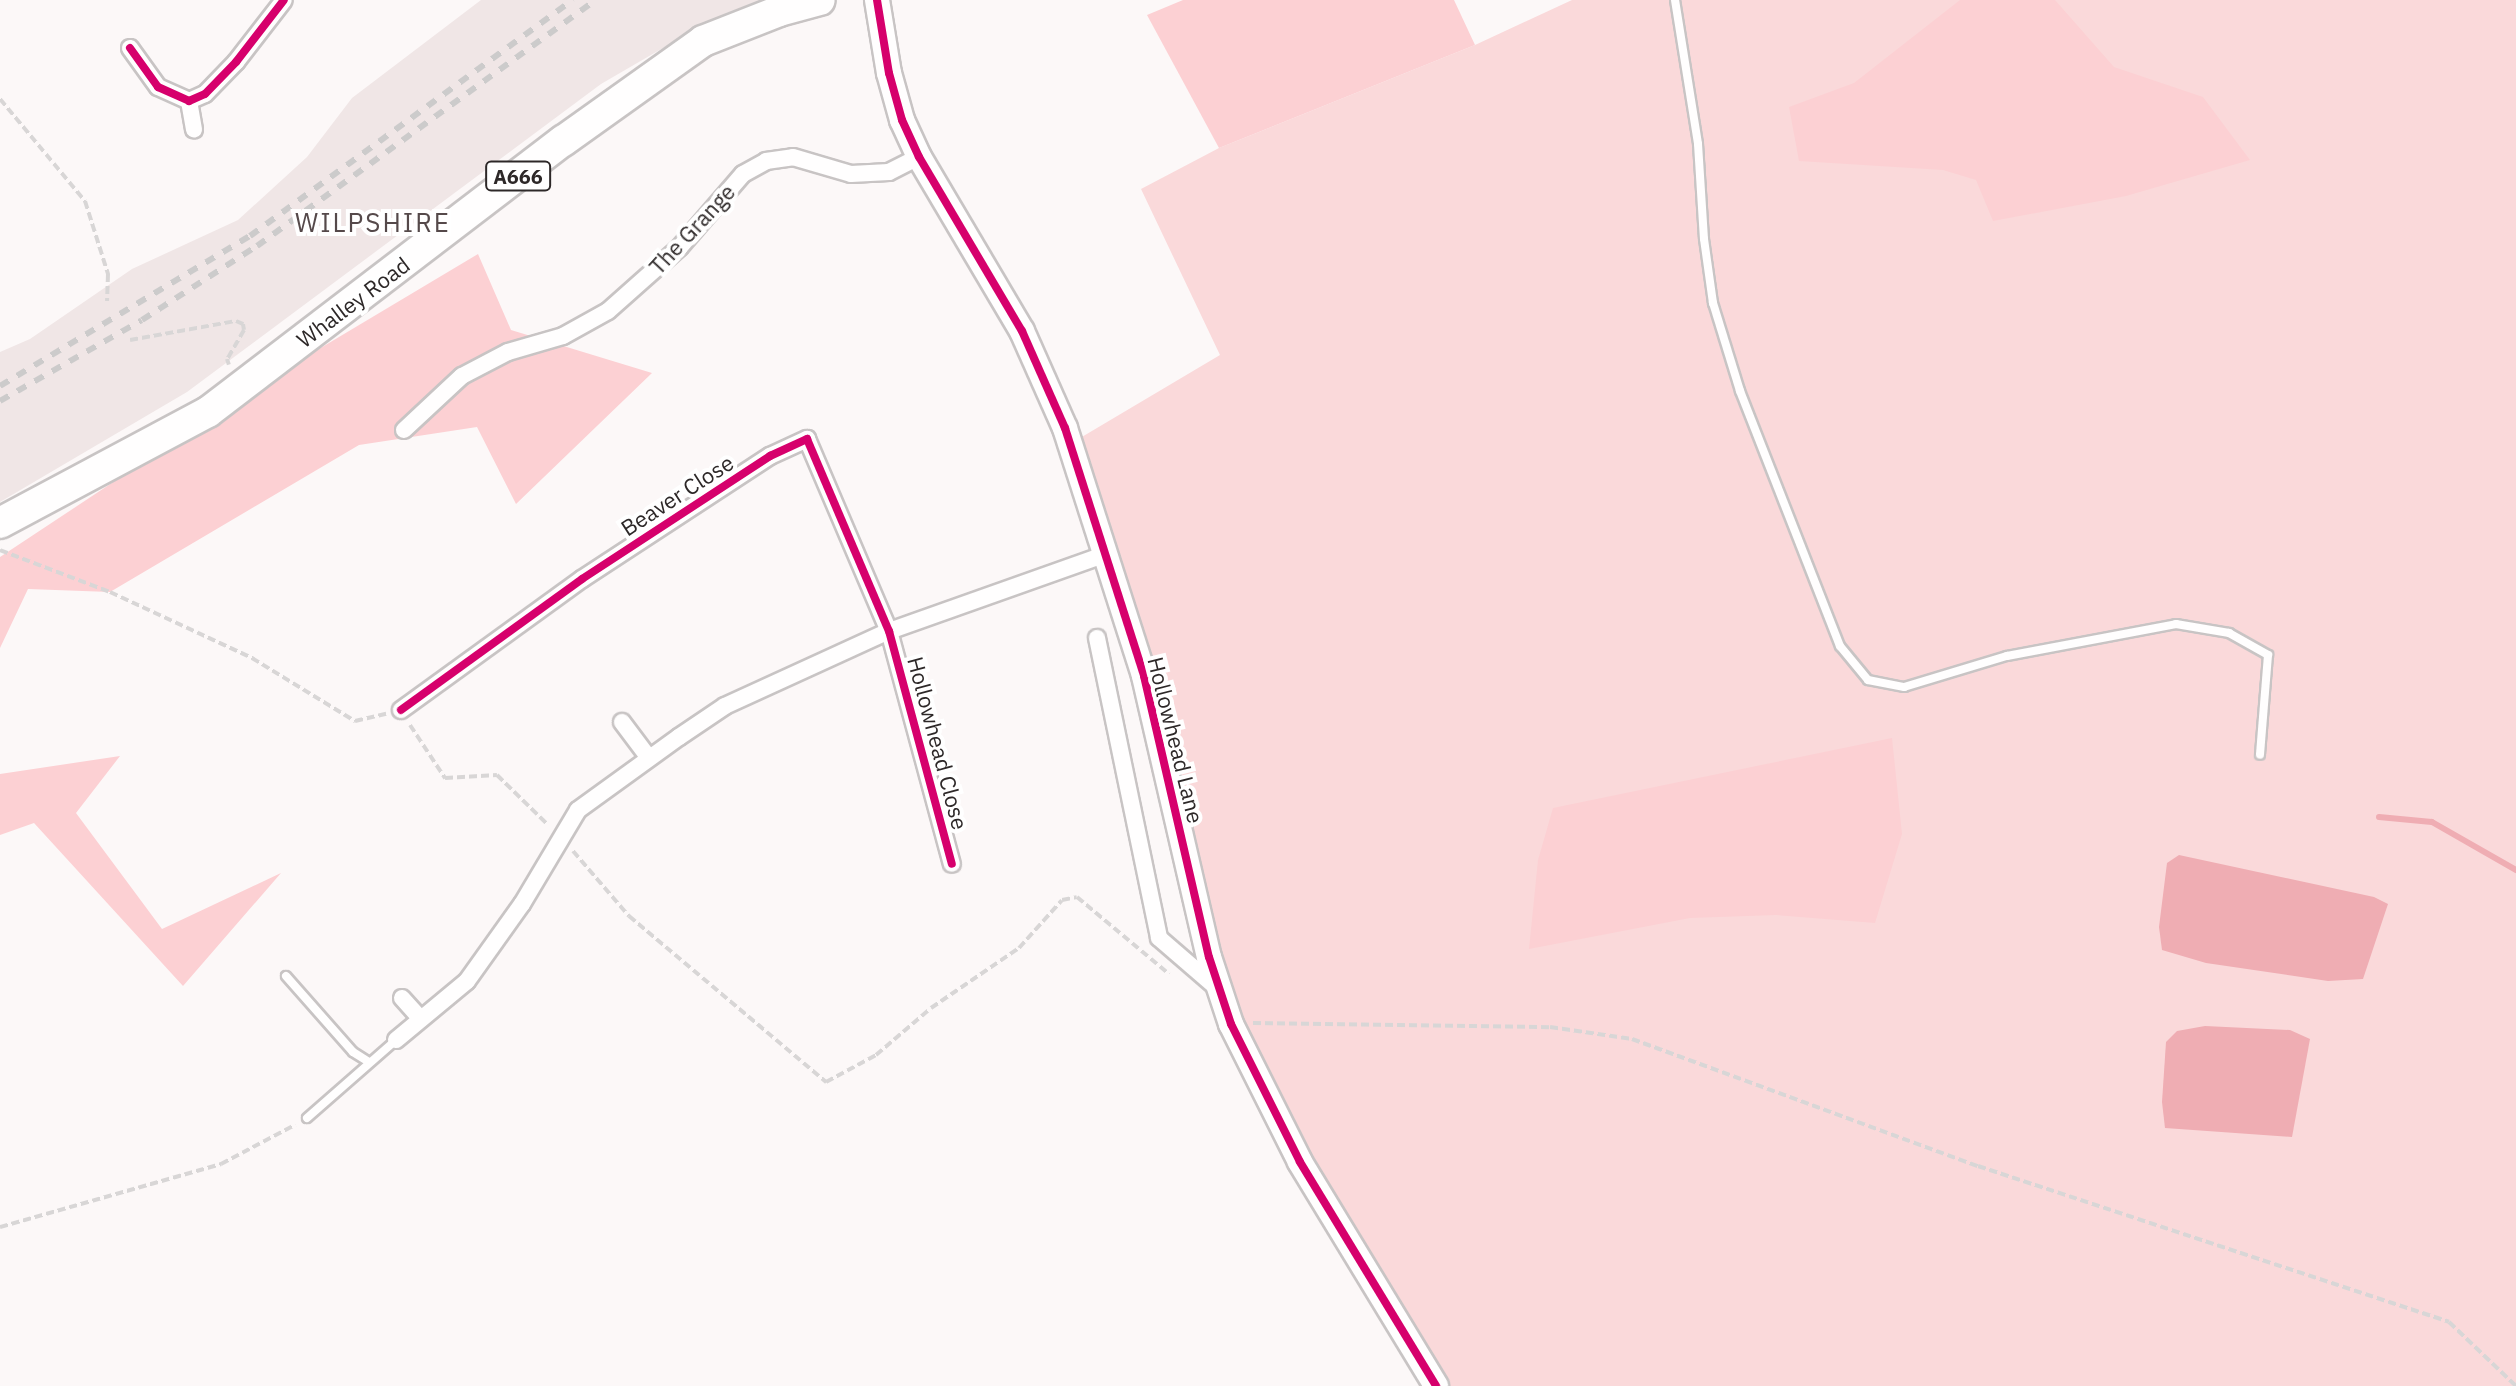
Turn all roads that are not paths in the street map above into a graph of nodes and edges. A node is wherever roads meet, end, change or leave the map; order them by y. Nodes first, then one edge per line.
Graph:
1 (284, 0) edge
2 (820, 0) edge
3 (877, 0) edge
4 (1675, 0) edge
5 (130, 48) dead end
6 (189, 101) junction
7 (194, 130) dead end
8 (919, 157) junction
9 (404, 430) dead end
10 (0, 523) edge
11 (1106, 554) junction
12 (889, 631) junction
13 (1097, 638) dead end
14 (401, 710) road end
15 (622, 722) dead end
16 (2260, 755) dead end
17 (649, 758) junction
18 (952, 864) dead end
19 (286, 976) dead end
20 (1221, 992) junction
21 (402, 998) dead end
22 (421, 1019) junction
23 (396, 1040) joint
24 (369, 1062) junction
25 (307, 1118) road end
26 (1436, 1386) edge

1 - 6 street
2 - 10 highway, Whalley Road / A666
3 - 8 street, Hollowhead Lane
4 - 16 lane
5 - 6 street
6 - 7 street
8 - 9 street, The Grange
8 - 11 street, Hollowhead Lane
11 - 12 street
11 - 20 street, Hollowhead Lane
12 - 14 street, Beaver Close
12 - 17 street
12 - 18 street, Hollowhead Close
13 - 20 street
15 - 17 street
17 - 22 street
19 - 24 lane
20 - 26 street, Hollowhead Lane
21 - 22 street
22 - 23 street
23 - 24 lane
24 - 25 lane

